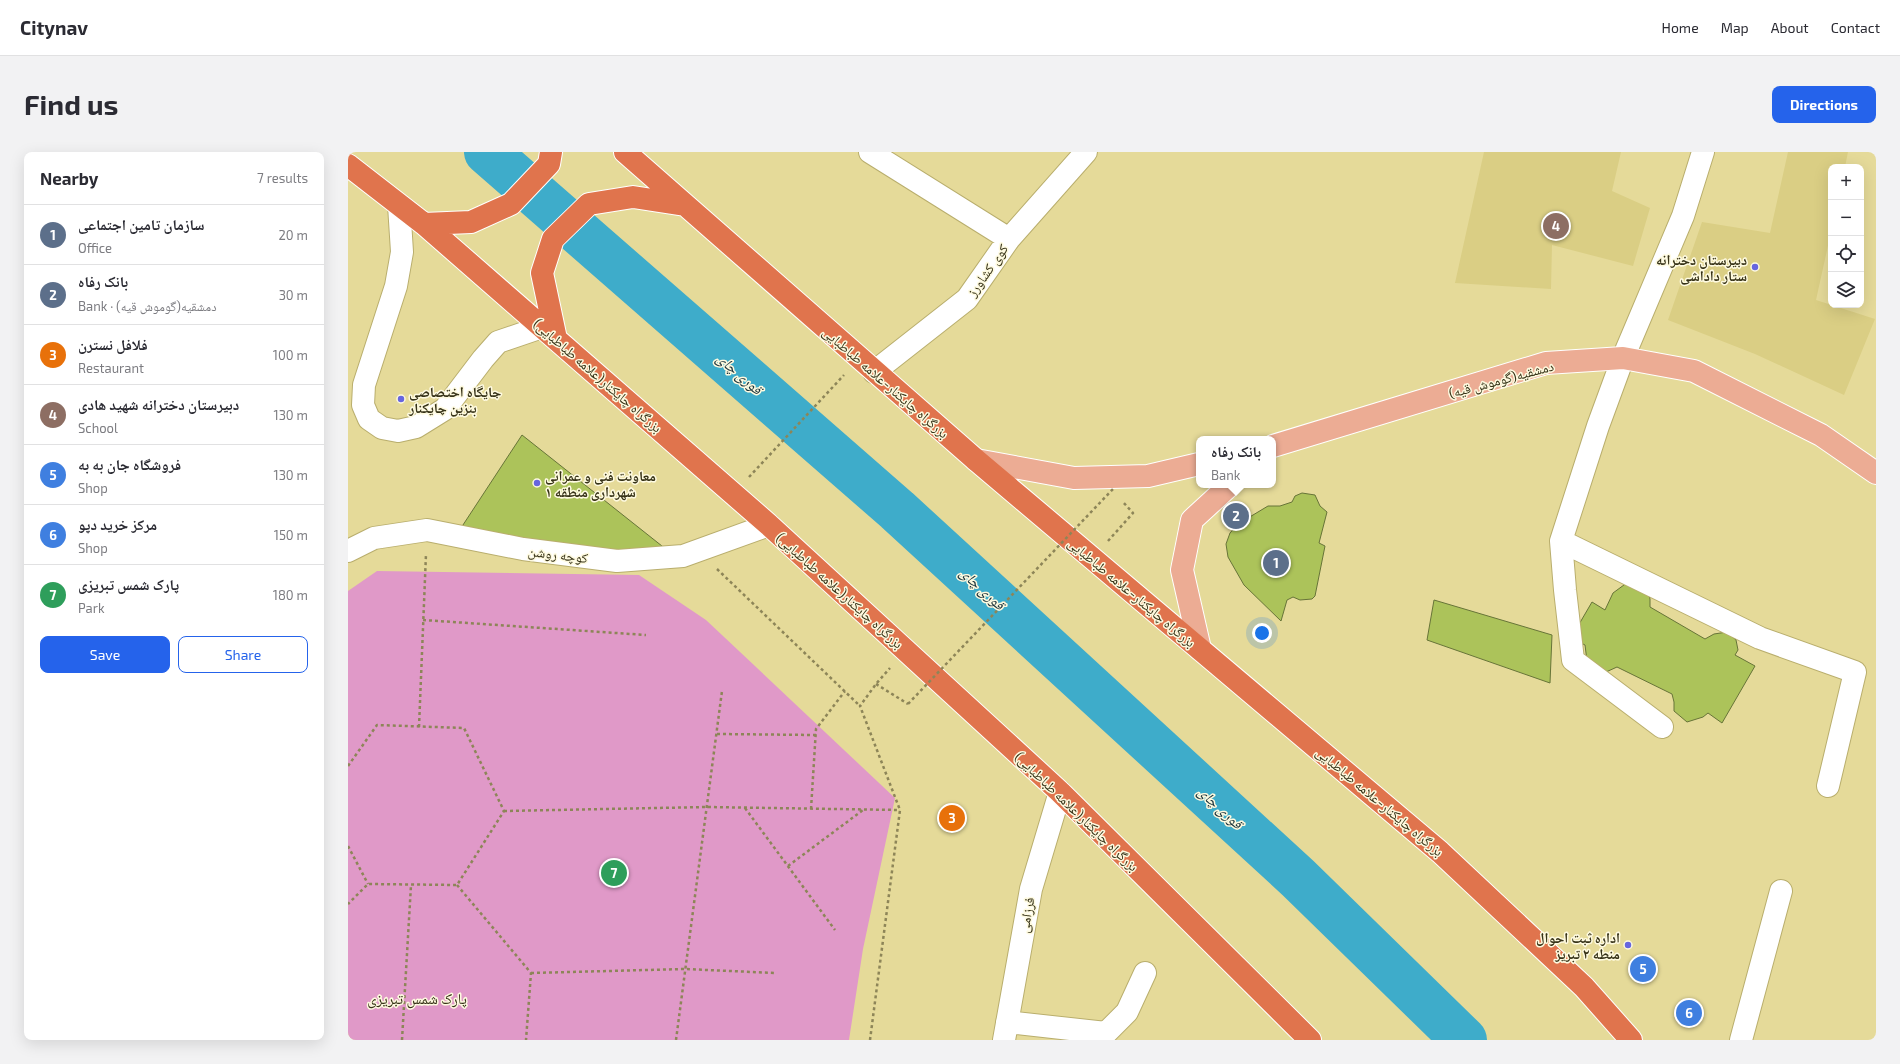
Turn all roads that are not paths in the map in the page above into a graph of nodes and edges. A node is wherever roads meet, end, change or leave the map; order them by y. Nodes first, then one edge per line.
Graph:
1 (551, 152) edge
2 (626, 152) edge
3 (870, 152) edge
4 (1086, 152) edge
5 (1703, 152) edge
6 (348, 165) edge
7 (399, 205) junction
8 (685, 205) junction
9 (424, 224) junction
10 (1009, 239) junction
11 (549, 333) junction
12 (1623, 358) junction
13 (874, 372) junction
14 (1276, 445) edge
15 (976, 460) junction
16 (1196, 465) edge
17 (1876, 473) edge
18 (1227, 488) edge
19 (769, 526) junction
20 (1561, 541) junction
21 (348, 551) edge
22 (1200, 649) junction
23 (1662, 728) dead end
24 (1828, 786) dead end
25 (1060, 792) junction
26 (1781, 892) dead end
27 (1145, 973) dead end
28 (1006, 1031) edge
29 (1310, 1040) edge
30 (1631, 1040) edge
31 (1741, 1040) edge

1 - 9 highway
2 - 8 highway, بزرگراه چایکنار-علامه طباطبایی
3 - 10 street
4 - 10 street, کوی کشاورز
5 - 12 street
6 - 7 highway, بزرگراه چایکنار(علامه طباطبایی)
7 - 9 highway, بزرگراه چایکنار(علامه طباطبایی)
7 - 11 street
8 - 11 highway
8 - 13 highway, بزرگراه چایکنار-علامه طباطبایی
9 - 11 highway, بزرگراه چایکنار(علامه طباطبایی)
10 - 13 street, کوی کشاورز
11 - 19 highway, بزرگراه چایکنار(علامه طباطبایی)
12 - 14 main road, دمشقیه(گوموش قیه)
12 - 17 main road, دمشقیه(گوموش قیه)
12 - 20 street
13 - 15 highway, بزرگراه چایکنار-علامه طباطبایی
15 - 16 main road
15 - 22 highway, بزرگراه چایکنار-علامه طباطبایی
18 - 22 main road
19 - 21 street, کوچه روشن
19 - 25 highway, بزرگراه چایکنار(علامه طباطبایی)
20 - 23 street
20 - 24 street
22 - 30 highway, بزرگراه چایکنار-علامه طباطبایی
25 - 28 street, فرزامی
25 - 29 highway, بزرگراه چایکنار(علامه طباطبایی)
26 - 31 street
27 - 28 street

